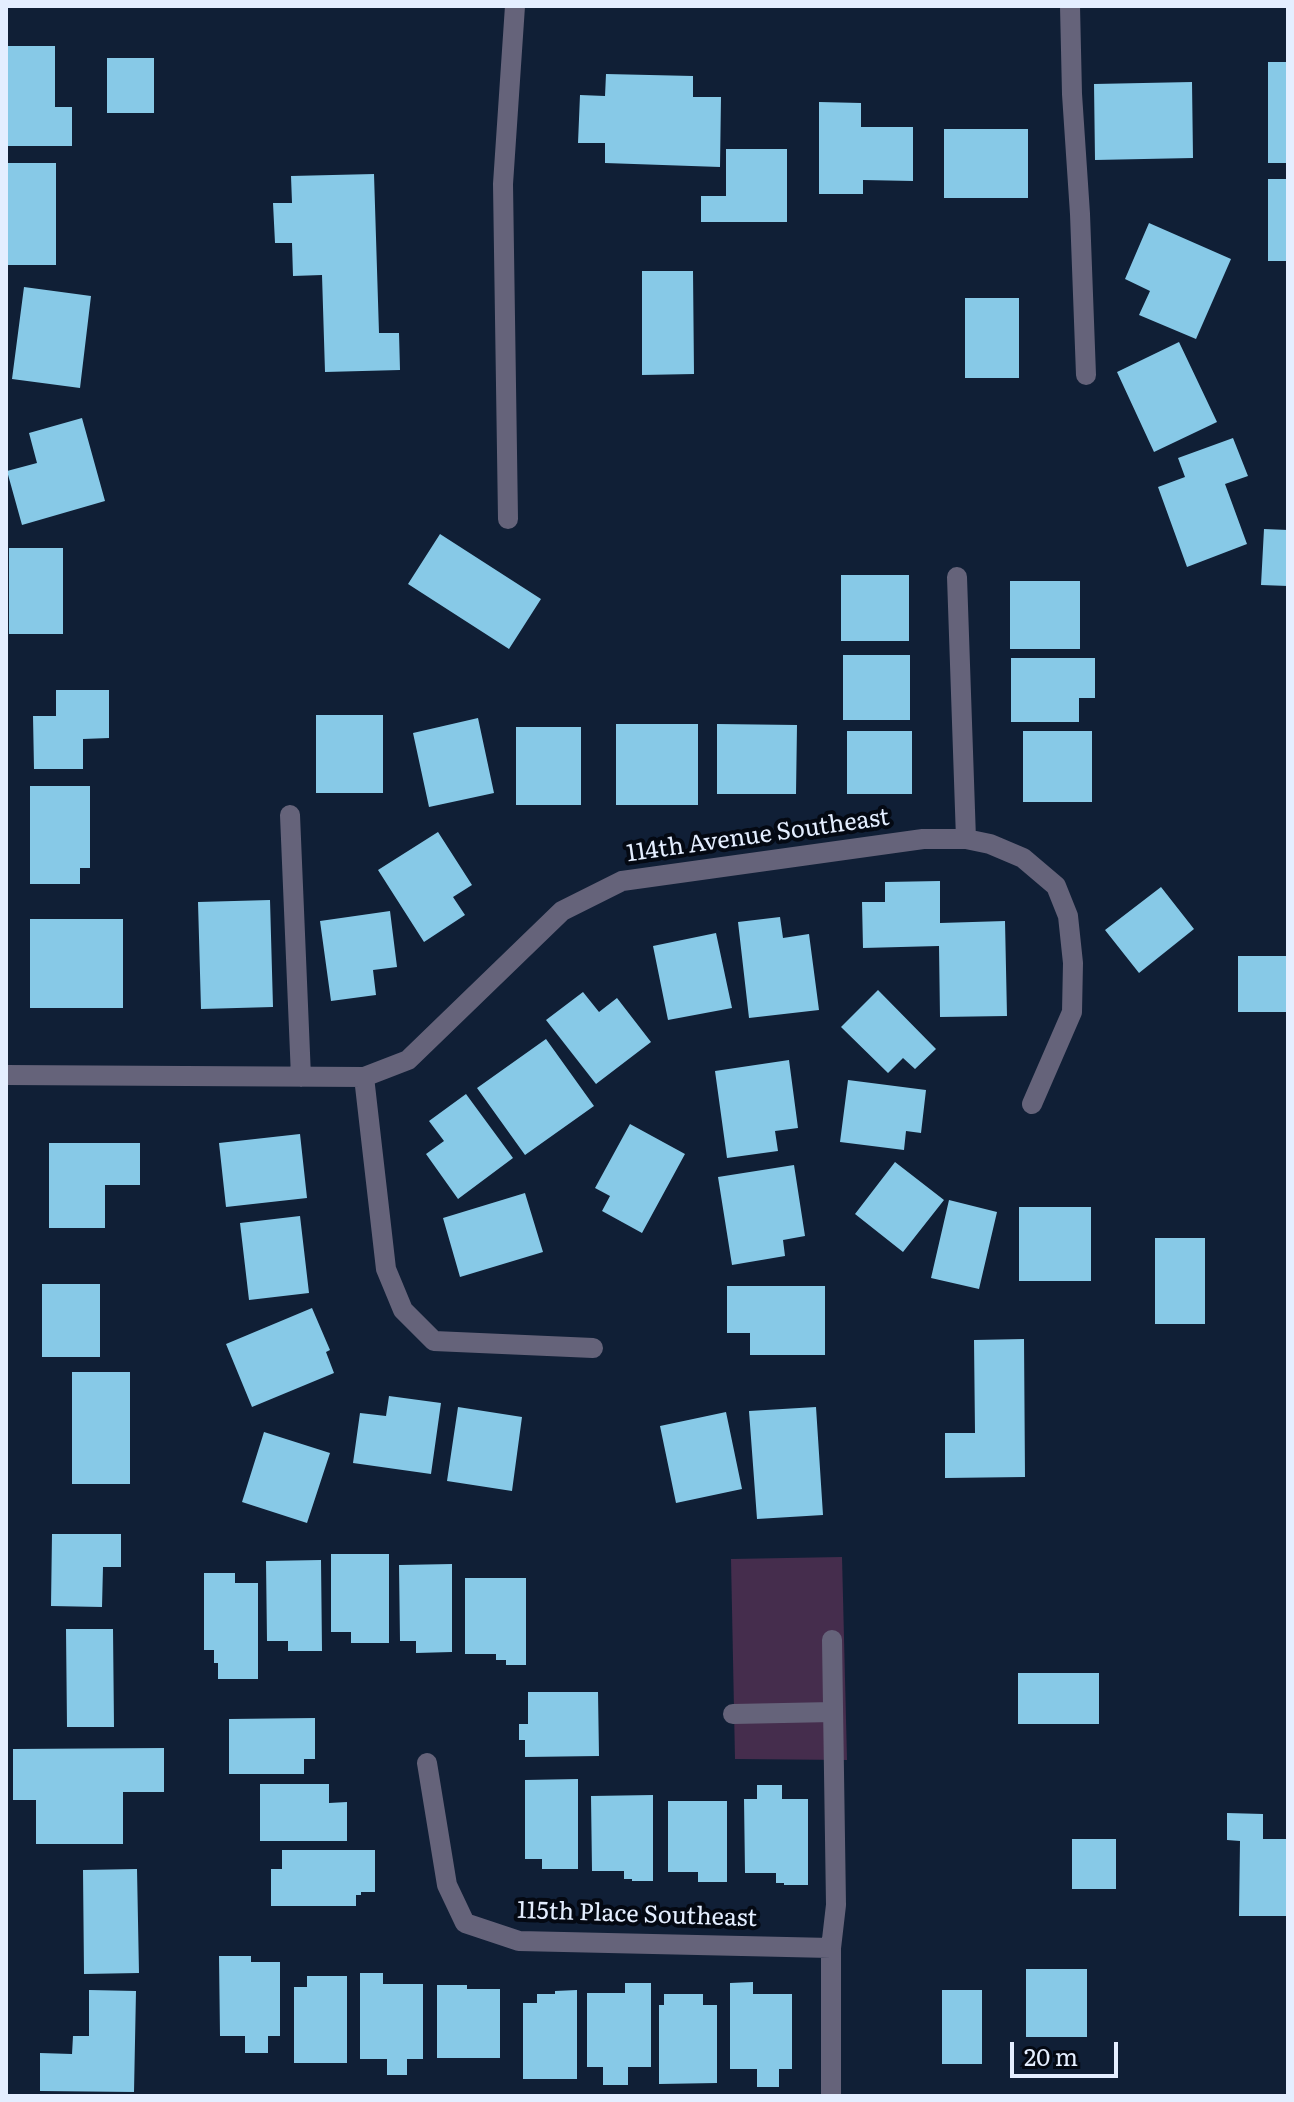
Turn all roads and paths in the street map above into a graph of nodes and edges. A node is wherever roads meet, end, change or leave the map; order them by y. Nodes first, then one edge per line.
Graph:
1 (515, 6) edge
2 (1070, 6) edge
3 (1086, 375) dead end
4 (508, 519) dead end
5 (957, 577) dead end
6 (290, 815) dead end
7 (966, 839) junction
8 (6, 1075) edge
9 (301, 1077) junction
10 (364, 1077) junction
11 (1032, 1104) dead end
12 (593, 1348) dead end
13 (832, 1640) dead end
14 (833, 1712) junction
15 (733, 1714) dead end
16 (427, 1763) dead end
17 (831, 1948) junction
18 (831, 2096) edge

1 - 4 street
2 - 3 street
5 - 7 street
6 - 9 street
7 - 10 street, 114th Avenue Southeast
7 - 11 street, 114th Avenue Southeast
8 - 9 street, 114th Avenue Southeast
9 - 10 street, 114th Avenue Southeast
10 - 12 street
13 - 14 street
14 - 15 street
14 - 17 street
16 - 17 street, 115th Place Southeast
17 - 18 street

